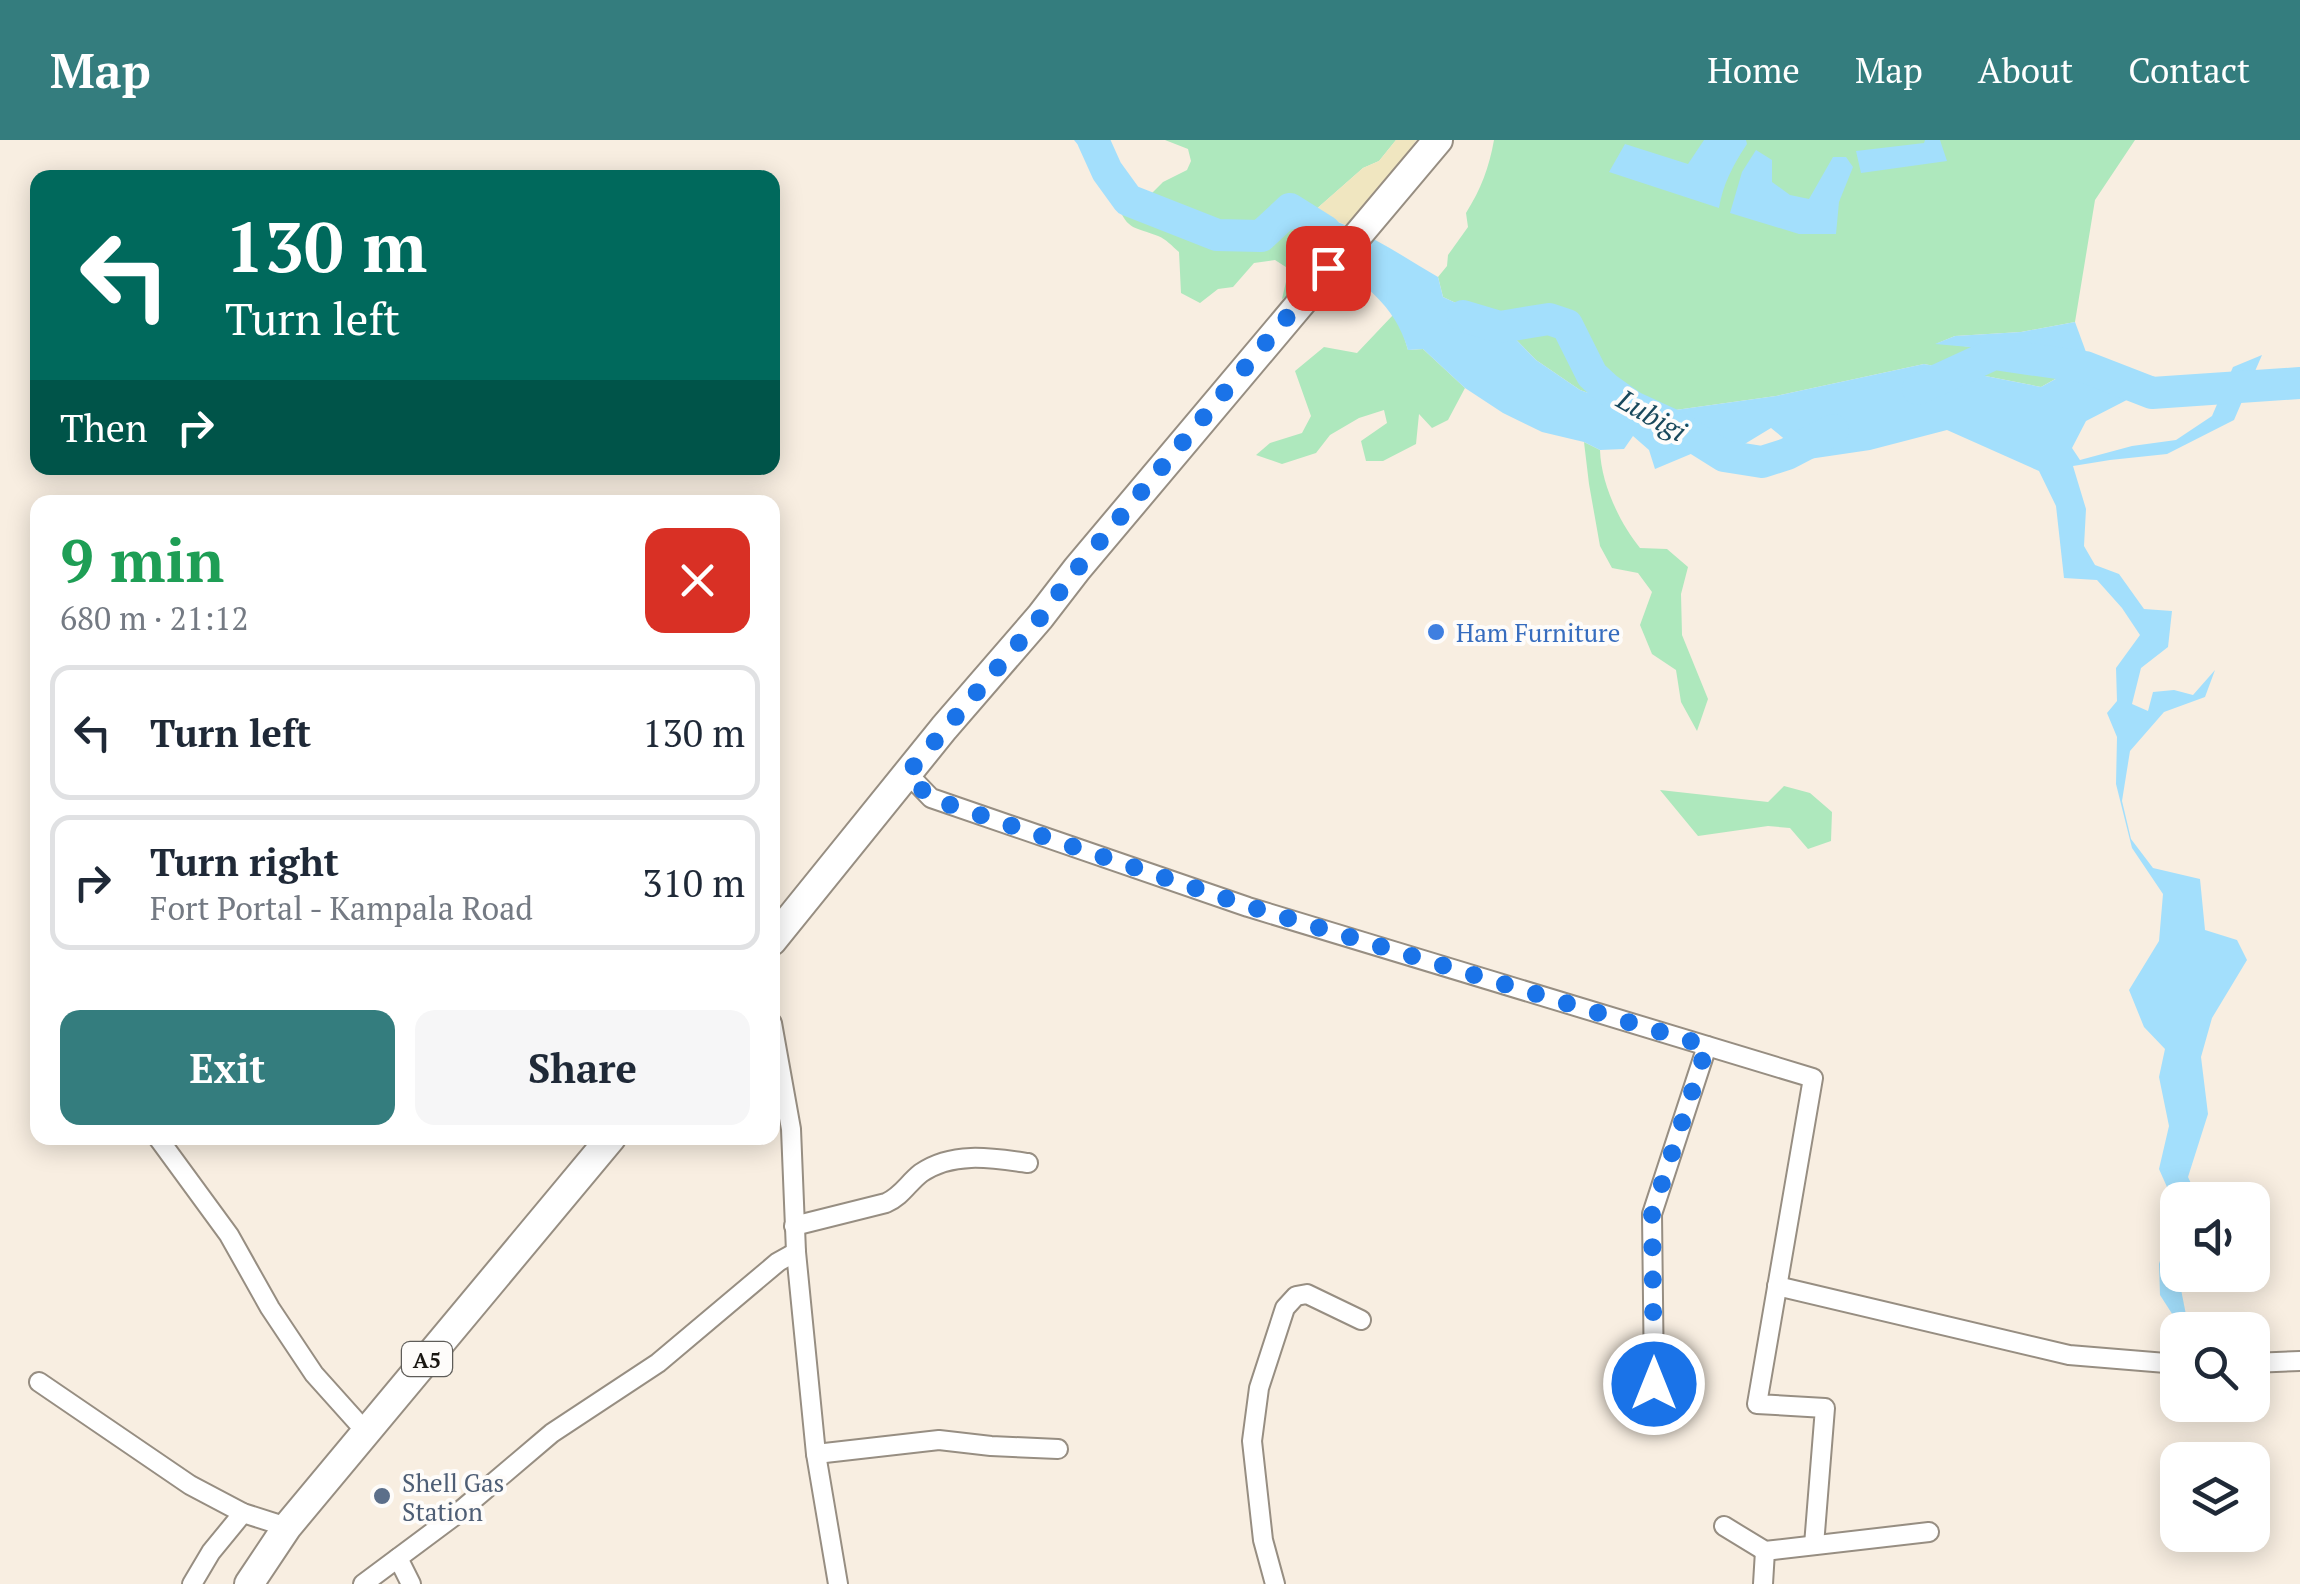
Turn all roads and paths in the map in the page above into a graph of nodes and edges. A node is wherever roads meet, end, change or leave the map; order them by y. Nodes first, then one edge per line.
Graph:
1 (1438, 140) edge
2 (907, 774) junction
3 (780, 931) edge
4 (1707, 1046) junction
5 (780, 1068) edge
6 (163, 1145) edge
7 (605, 1145) edge
8 (1028, 1163) dead end
9 (794, 1226) junction
10 (796, 1252) junction
11 (1777, 1286) junction
12 (1360, 1320) dead end
13 (2270, 1362) edge
14 (2300, 1362) edge
15 (2160, 1363) edge
16 (39, 1382) dead end
17 (1654, 1384) dead end
18 (366, 1432) junction
19 (1058, 1449) dead end
20 (816, 1454) junction
21 (243, 1513) junction
22 (1724, 1526) dead end
23 (287, 1527) junction
24 (1929, 1532) dead end
25 (1814, 1546) junction
26 (1764, 1551) junction
27 (398, 1558) junction
28 (192, 1584) edge
29 (249, 1584) edge
30 (363, 1584) edge
31 (410, 1584) edge
32 (838, 1584) edge
33 (1275, 1584) edge
34 (1764, 1584) edge

1 - 2 main road
2 - 3 main road
2 - 4 street
4 - 11 street
4 - 17 street
5 - 9 street
6 - 18 street
7 - 18 main road, A5
8 - 9 street
9 - 10 street
10 - 20 street
10 - 27 street
11 - 15 street
11 - 25 street
12 - 33 street
13 - 14 street
16 - 21 street
18 - 23 main road, A5
19 - 20 street
20 - 32 street
21 - 23 street
21 - 28 street
22 - 26 street
23 - 29 main road, A5
24 - 25 street
25 - 26 street
26 - 34 street
27 - 30 street
27 - 31 street

